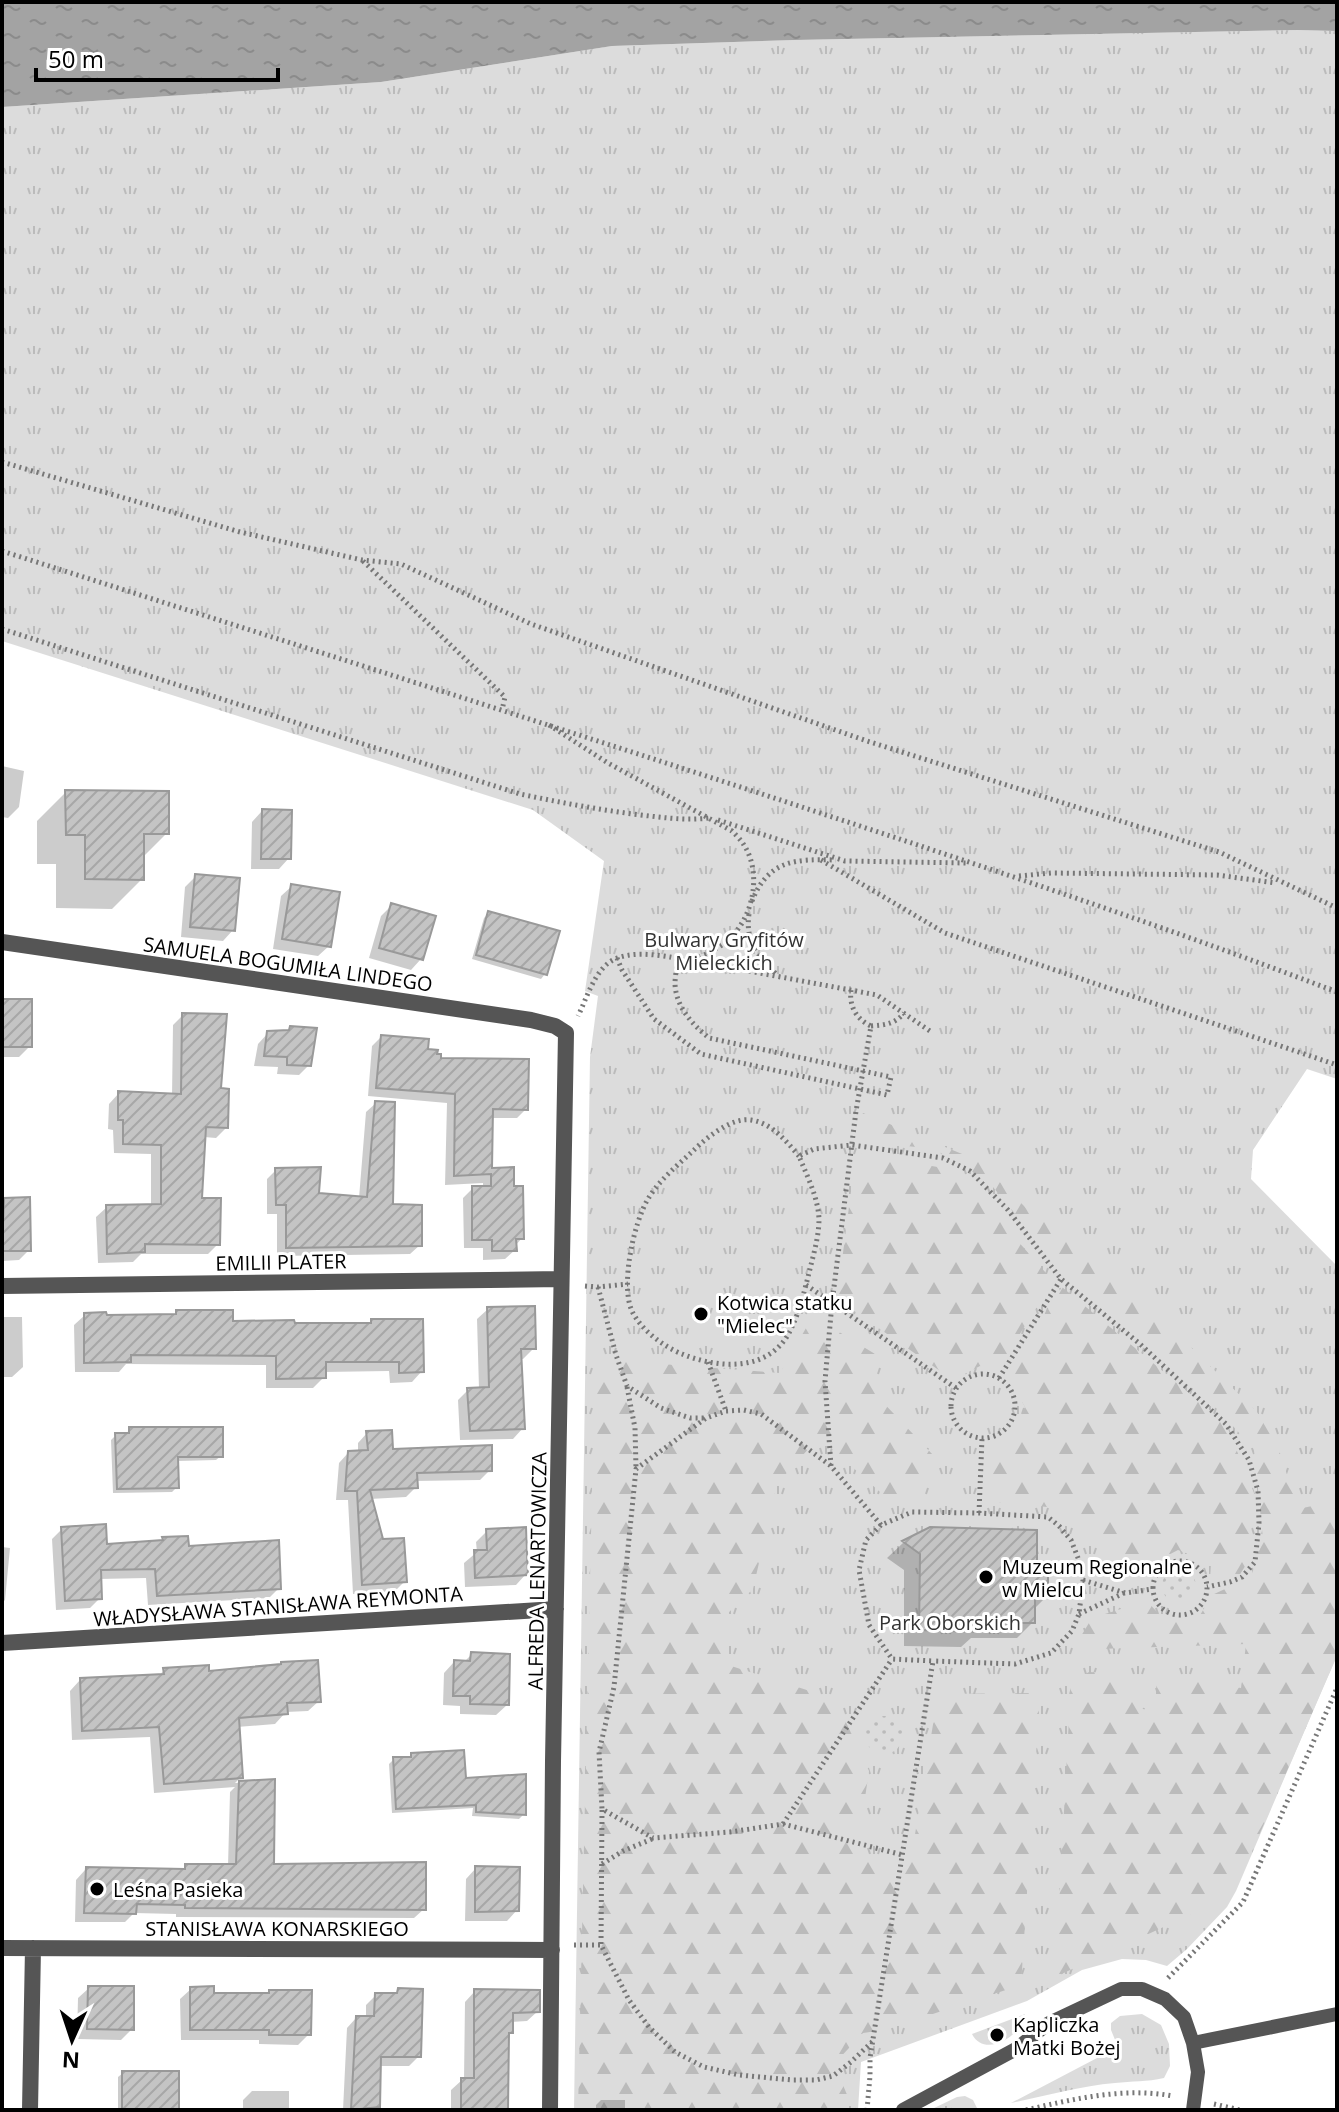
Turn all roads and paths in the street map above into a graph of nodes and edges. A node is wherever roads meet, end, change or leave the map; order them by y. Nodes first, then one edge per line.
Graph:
1 (2, 462) edge
2 (2, 551) edge
3 (362, 560) junction
4 (2, 629) edge
5 (502, 710) junction
6 (549, 725) junction
7 (710, 818) junction
8 (821, 860) junction
9 (845, 861) junction
10 (977, 864) junction
11 (1015, 877) junction
12 (1281, 883) junction
13 (749, 908) junction
14 (1337, 908) edge
15 (2, 942) edge
16 (617, 958) junction
17 (678, 959) junction
18 (689, 960) junction
19 (777, 975) junction
20 (851, 990) junction
21 (1337, 992) edge
22 (589, 994) dead end
23 (904, 1013) junction
24 (871, 1026) junction
25 (930, 1031) dead end
26 (566, 1033) joint
27 (1337, 1065) edge
28 (863, 1071) junction
29 (860, 1089) junction
30 (852, 1145) junction
31 (799, 1156) junction
32 (561, 1279) junction
33 (1061, 1279) junction
34 (628, 1284) junction
35 (806, 1285) junction
36 (2, 1286) edge
37 (581, 1286) dead end
38 (598, 1287) junction
39 (832, 1303) junction
40 (707, 1361) junction
41 (999, 1378) junction
42 (627, 1386) junction
43 (956, 1388) junction
44 (726, 1411) junction
45 (706, 1418) junction
46 (982, 1438) junction
47 (831, 1466) junction
48 (636, 1469) junction
49 (979, 1513) junction
50 (881, 1525) junction
51 (1083, 1580) junction
52 (1207, 1587) junction
53 (1152, 1589) junction
54 (1125, 1593) junction
55 (556, 1609) junction
56 (1079, 1614) junction
57 (2, 1643) edge
58 (892, 1659) junction
59 (933, 1661) junction
60 (1337, 1688) edge
61 (602, 1809) junction
62 (783, 1824) junction
63 (653, 1838) junction
64 (903, 1855) junction
65 (602, 1864) junction
66 (572, 1944) dead end
67 (601, 1945) junction
68 (2, 1948) edge
69 (33, 1948) junction
70 (552, 1950) junction
71 (1176, 1970) dead end
72 (1337, 2014) edge
73 (874, 2040) junction
74 (1193, 2043) junction
75 (1193, 2105) edge
76 (30, 2110) edge
77 (550, 2110) edge
78 (867, 2110) edge
79 (903, 2110) edge
80 (1026, 2110) edge
81 (1240, 2110) edge

1 - 3 path
2 - 5 path
3 - 5 path
3 - 12 path
4 - 7 path
5 - 6 path
6 - 7 path
6 - 10 path
7 - 9 path
7 - 13 path
8 - 9 path
8 - 13 path
8 - 27 path
9 - 10 path
10 - 11 path
11 - 12 path
11 - 21 path
12 - 14 path
13 - 18 path
13 - 19 path
15 - 26 street, SAMUELA BOGUMIŁA LINDEGO
16 - 17 path
16 - 22 path
16 - 29 path
17 - 18 path
17 - 28 path
18 - 19 path
19 - 20 path
20 - 23 path
20 - 24 path
23 - 24 path
23 - 25 path
24 - 28 path
26 - 32 street, ALFREDA LENARTOWICZA
28 - 29 path
28 - 29 path
29 - 30 path
30 - 31 path
30 - 33 path
30 - 39 path
31 - 34 path
31 - 35 path
32 - 36 street, EMILII PLATER
32 - 55 street, ALFREDA LENARTOWICZA
33 - 41 path
33 - 52 path
34 - 38 path
34 - 40 path
35 - 39 path
35 - 40 path
37 - 38 path
38 - 42 path
39 - 43 path
39 - 47 path
40 - 44 path
41 - 43 path
41 - 46 path
42 - 45 path
42 - 48 path
43 - 46 path
44 - 45 path
44 - 47 path
45 - 48 path
46 - 49 path
47 - 50 path
48 - 61 path
49 - 50 path
49 - 51 path
50 - 58 path
51 - 54 path
51 - 56 path
52 - 53 path
52 - 53 path
53 - 54 path
54 - 56 path
55 - 57 street, WŁADYSŁAWA STANISŁAWA REYMONTA
55 - 70 street, ALFREDA LENARTOWICZA
56 - 59 path
58 - 59 path
58 - 62 path
59 - 64 path
60 - 71 path
61 - 63 path
61 - 65 path
62 - 63 path
62 - 64 path
63 - 65 path
64 - 73 path
65 - 67 path
66 - 67 path
67 - 73 path
68 - 69 street, STANISŁAWA KONARSKIEGO
69 - 70 street, STANISŁAWA KONARSKIEGO
69 - 76 street
70 - 77 street, ALFREDA LENARTOWICZA
72 - 74 lane
73 - 78 path
74 - 75 lane
74 - 79 lane
75 - 80 path
75 - 81 path

